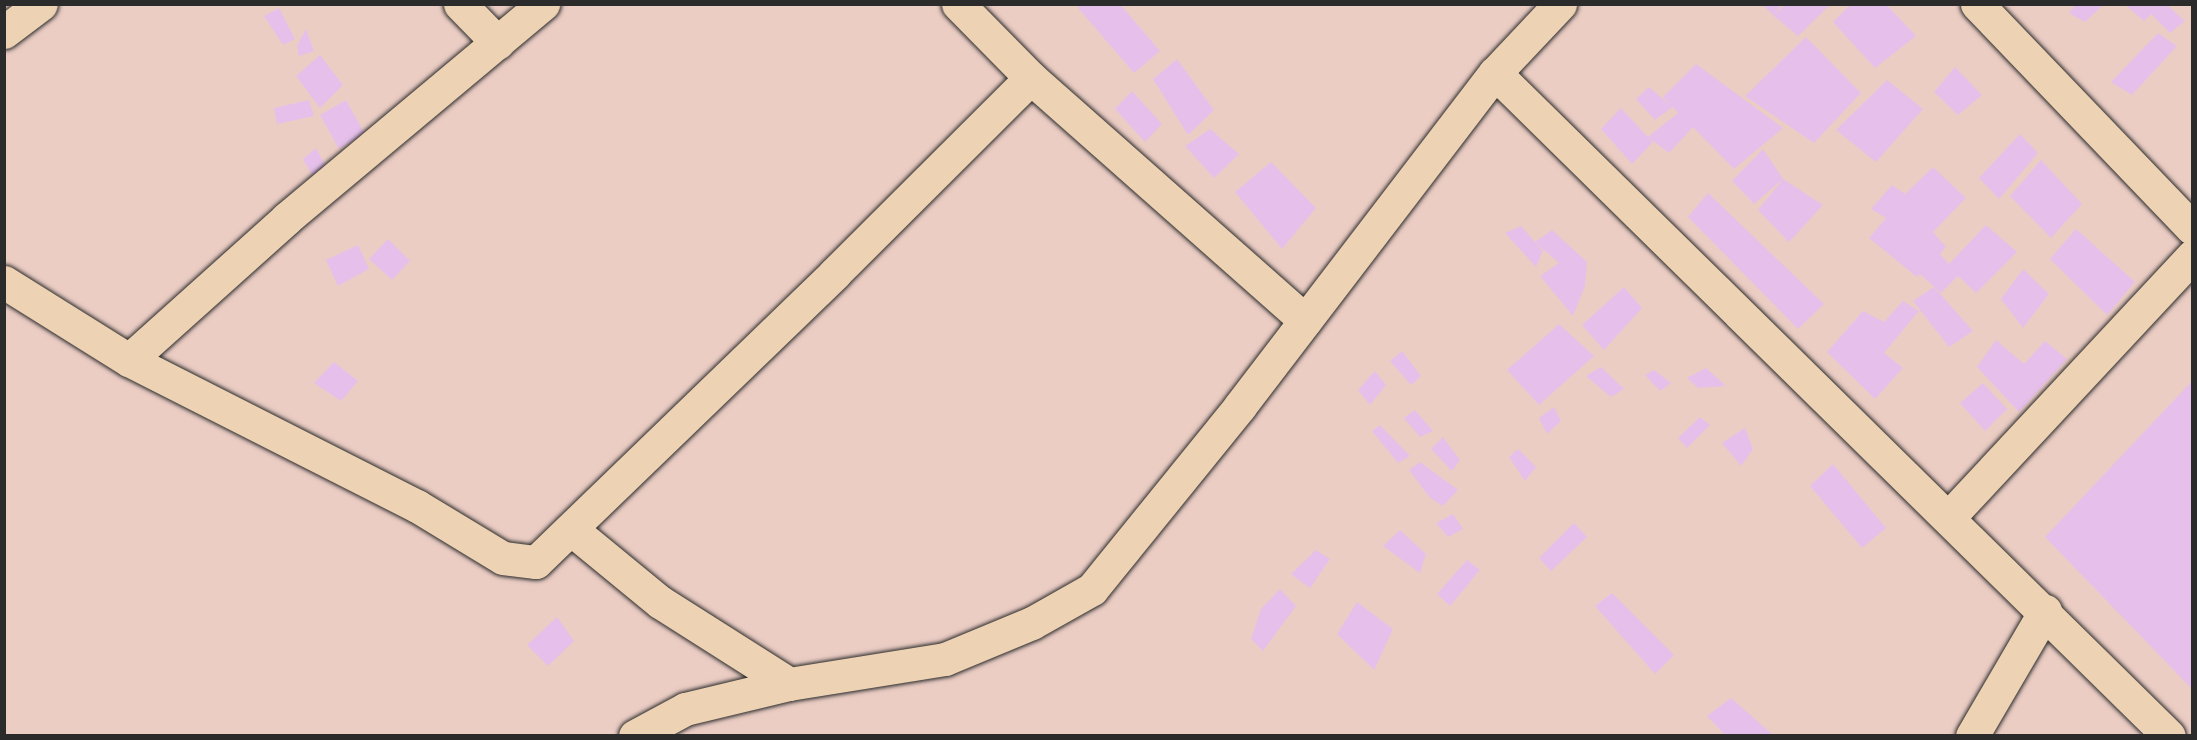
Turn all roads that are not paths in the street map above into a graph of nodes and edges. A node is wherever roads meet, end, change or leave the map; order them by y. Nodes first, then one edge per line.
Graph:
1 (41, 4) edge
2 (460, 4) edge
3 (543, 4) edge
4 (958, 4) edge
5 (1560, 4) edge
6 (1977, 4) edge
7 (4, 32) edge
8 (498, 43) junction
9 (1495, 72) junction
10 (1031, 78) junction
11 (2193, 228) edge
12 (2193, 256) edge
13 (4, 282) edge
14 (1305, 320) junction
15 (129, 360) junction
16 (1949, 517) junction
17 (571, 529) junction
18 (2045, 611) junction
19 (789, 684) junction
20 (634, 735) edge
21 (1972, 735) edge
22 (2169, 735) edge

1 - 7 street
2 - 8 street
3 - 8 street
4 - 10 street
5 - 9 street
6 - 11 street
8 - 15 street
9 - 14 street
9 - 16 street
10 - 14 street
10 - 17 street
12 - 16 street
13 - 15 street
14 - 19 street
15 - 17 street
16 - 18 street
17 - 19 street
18 - 21 street
18 - 22 street
19 - 20 street

